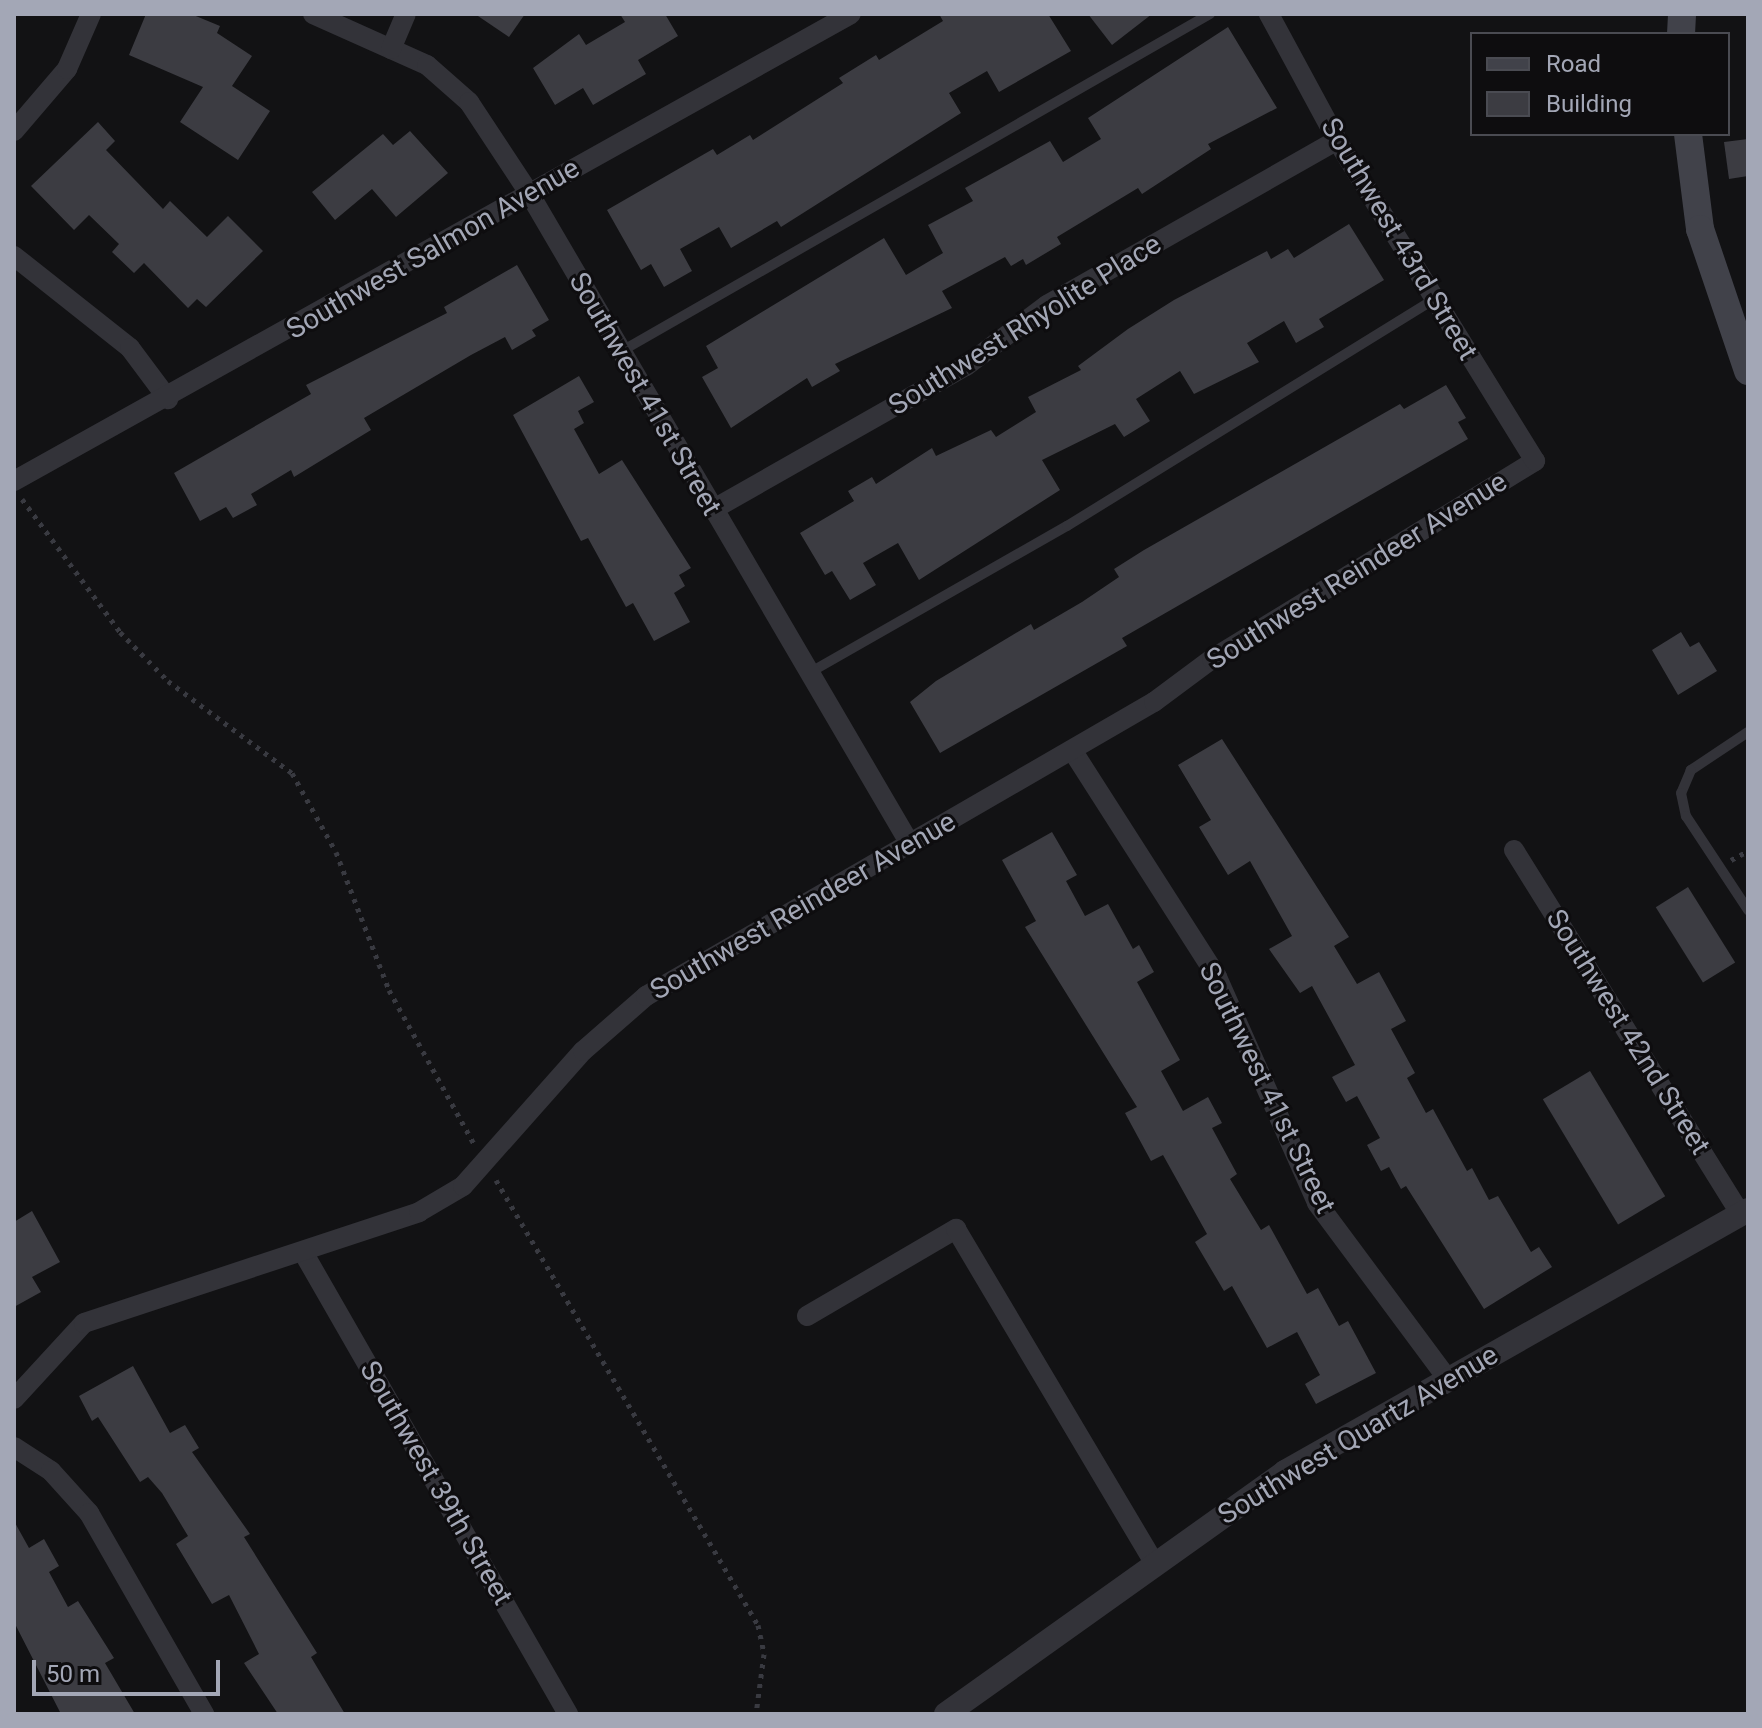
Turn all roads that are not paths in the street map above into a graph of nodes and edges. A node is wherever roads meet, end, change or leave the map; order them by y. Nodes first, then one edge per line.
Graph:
1 (91, 14) edge
2 (313, 14) edge
3 (406, 14) edge
4 (851, 14) edge
5 (1210, 14) edge
6 (1269, 14) edge
7 (391, 49) junction
8 (14, 131) edge
9 (1688, 136) edge
10 (1337, 140) junction
11 (529, 193) junction
12 (14, 256) edge
13 (1435, 299) junction
14 (620, 352) junction
15 (1748, 371) edge
16 (168, 399) junction
17 (1535, 461) joint
18 (14, 481) edge
19 (712, 510) junction
20 (809, 673) junction
21 (1748, 732) edge
22 (1072, 750) junction
23 (910, 844) junction
24 (1514, 850) dead end
25 (1748, 910) edge
26 (1745, 1212) edge
27 (303, 1252) junction
28 (807, 1316) dead end
29 (1447, 1378) junction
30 (14, 1399) edge
31 (14, 1447) edge
32 (1154, 1562) junction
33 (204, 1714) edge
34 (568, 1714) edge
35 (946, 1714) edge

1 - 8 street
2 - 7 street, Southwest 41st Street
3 - 7 street
4 - 11 street, Southwest Salmon Avenue
5 - 14 lane
6 - 10 street, Southwest 43rd Street
7 - 11 street, Southwest 41st Street
9 - 15 main road
10 - 13 street, Southwest 43rd Street
10 - 19 street, Southwest Rhyolite Place
11 - 14 street, Southwest 41st Street
11 - 16 street, Southwest Salmon Avenue
12 - 16 street
13 - 17 street, Southwest 43rd Street
13 - 20 lane
14 - 19 street, Southwest 41st Street
16 - 18 street, Southwest Salmon Avenue
17 - 22 street, Southwest Reindeer Avenue
19 - 20 street, Southwest 41st Street
20 - 23 street, Southwest 41st Street
21 - 25 lane
22 - 23 street, Southwest Reindeer Avenue
22 - 29 street, Southwest 41st Street
23 - 27 street, Southwest Reindeer Avenue
24 - 26 street, Southwest 42nd Street
26 - 29 street, Southwest Quartz Avenue
27 - 30 street, Southwest Reindeer Avenue
27 - 34 street, Southwest 39th Street
28 - 32 street
29 - 32 street, Southwest Quartz Avenue
31 - 33 street
32 - 35 street, Southwest Quartz Avenue

